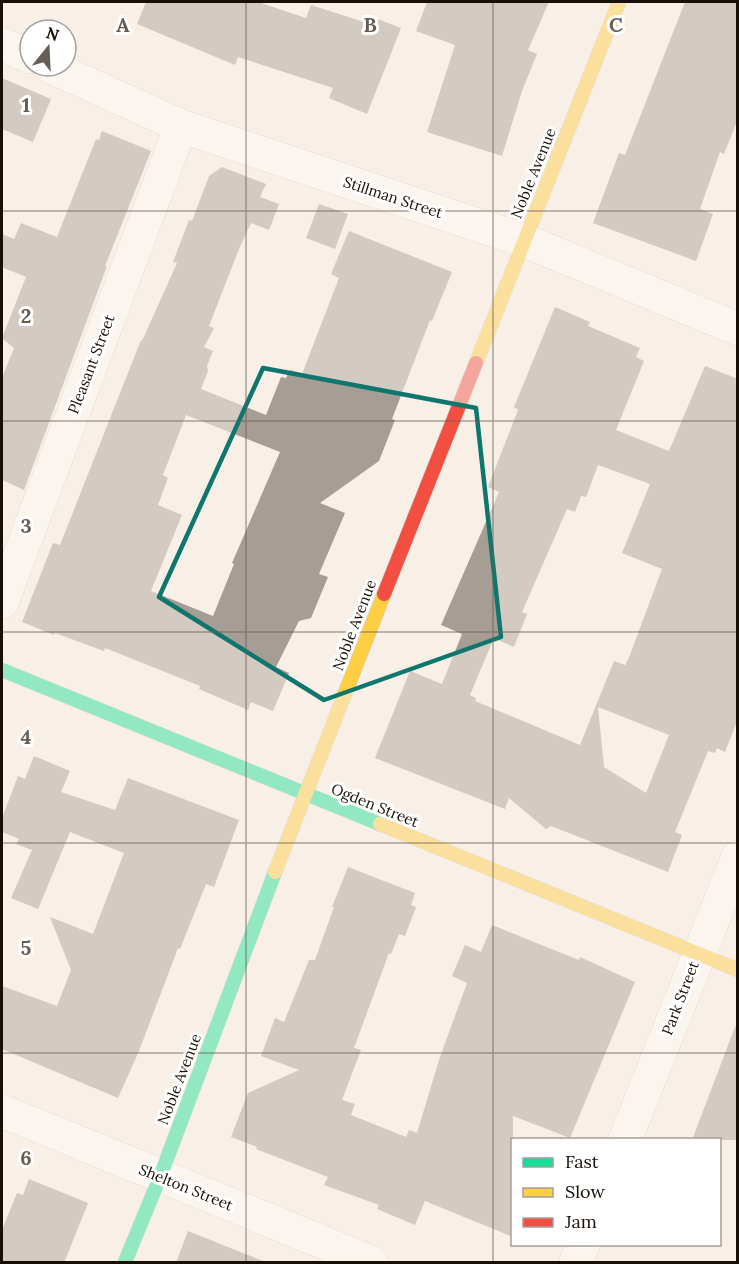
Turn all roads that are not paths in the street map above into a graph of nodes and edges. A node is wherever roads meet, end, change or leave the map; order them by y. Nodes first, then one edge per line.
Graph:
1 (619, 2) edge
2 (2, 44) edge
3 (18, 51) edge
4 (75, 78) edge
5 (181, 126) junction
6 (523, 240) junction
7 (738, 328) edge
8 (2, 602) edge
9 (2, 670) edge
10 (305, 794) junction
11 (738, 857) edge
12 (697, 955) junction
13 (738, 970) edge
14 (2, 1111) edge
15 (626, 1138) edge
16 (160, 1177) junction
17 (583, 1246) edge
18 (125, 1263) edge
19 (371, 1263) edge
20 (576, 1263) edge

1 - 6 main road, Noble Avenue
2 - 3 street
4 - 5 street, Stillman Street
5 - 6 street, Stillman Street
5 - 8 street, Pleasant Street
6 - 7 street, Stillman Street
6 - 10 main road, Noble Avenue
9 - 10 main road, Ogden Street
10 - 12 main road, Ogden Street
10 - 16 main road, Noble Avenue
11 - 12 street, Park Street
12 - 13 main road, Ogden Street
12 - 15 street, Park Street
14 - 16 street, Shelton Street
16 - 18 main road, Noble Avenue
16 - 19 street, Shelton Street
17 - 20 street

